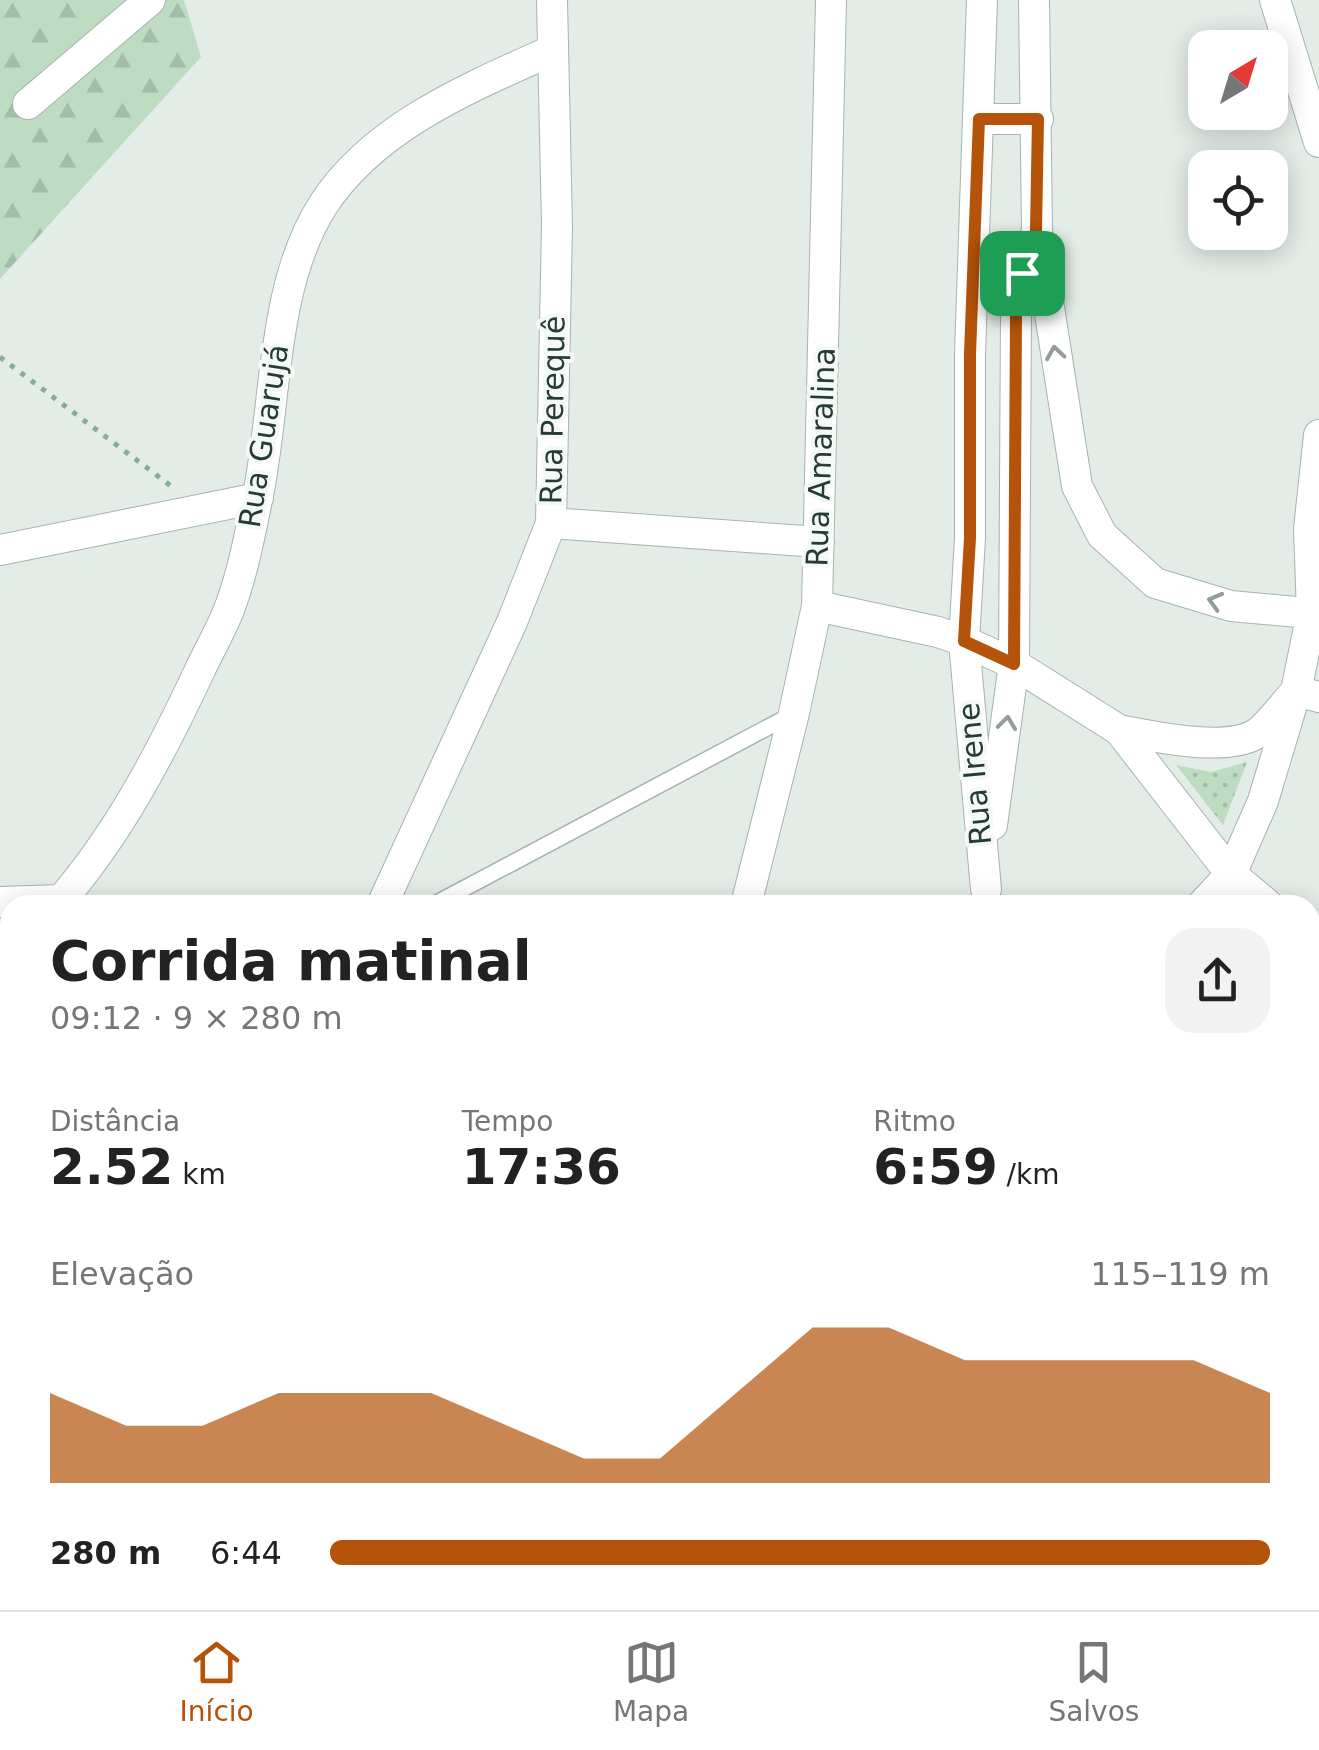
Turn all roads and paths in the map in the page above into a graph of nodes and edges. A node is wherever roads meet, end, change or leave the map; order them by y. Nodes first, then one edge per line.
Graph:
1 (150, 0) edge
2 (552, 0) edge
3 (831, 0) edge
4 (1276, 0) edge
5 (1034, 12) edge
6 (981, 15) edge
7 (553, 50) junction
8 (28, 104) dead end
9 (979, 119) junction
10 (1038, 119) junction
11 (1319, 142) edge
12 (1036, 231) junction
13 (0, 357) edge
14 (1319, 436) edge
15 (258, 498) junction
16 (201, 509) junction
17 (551, 523) junction
18 (820, 542) junction
19 (0, 550) edge
20 (817, 606) junction
21 (1316, 614) edge
22 (964, 641) junction
23 (1014, 664) junction
24 (1307, 694) edge
25 (794, 713) junction
26 (1119, 730) junction
27 (1231, 874) junction
28 (66, 895) edge
29 (387, 895) edge
30 (452, 895) edge
31 (748, 895) edge
32 (983, 895) edge
33 (983, 895) edge
34 (1211, 895) edge
35 (1256, 895) edge

1 - 8 street
2 - 7 street, Rua Perequê
3 - 18 street, Rua Amaralina
4 - 11 street
5 - 6 street
5 - 10 street
6 - 9 street, Rua Irene
7 - 15 street, Rua Guarujá
7 - 17 street, Rua Perequê
9 - 10 street
9 - 22 street, Rua Irene
10 - 12 street
21 -> 12 street
12 - 23 street, Rua Irene
13 - 16 path
14 - 21 street
15 - 16 street
15 - 28 street, Rua Guarujá
16 - 19 street
17 - 18 street
17 - 29 street, Rua Perequê
18 - 20 street, Rua Amaralina
20 - 22 street
20 - 25 street, Rua Amaralina
21 - 24 street
22 - 23 street
22 - 32 street, Rua Irene
23 - 26 street
33 -> 23 street, Rua Irene
24 - 26 street
24 - 27 street
25 - 30 lane
25 - 31 street, Rua Amaralina
26 - 27 street
27 - 34 street
27 - 35 street

